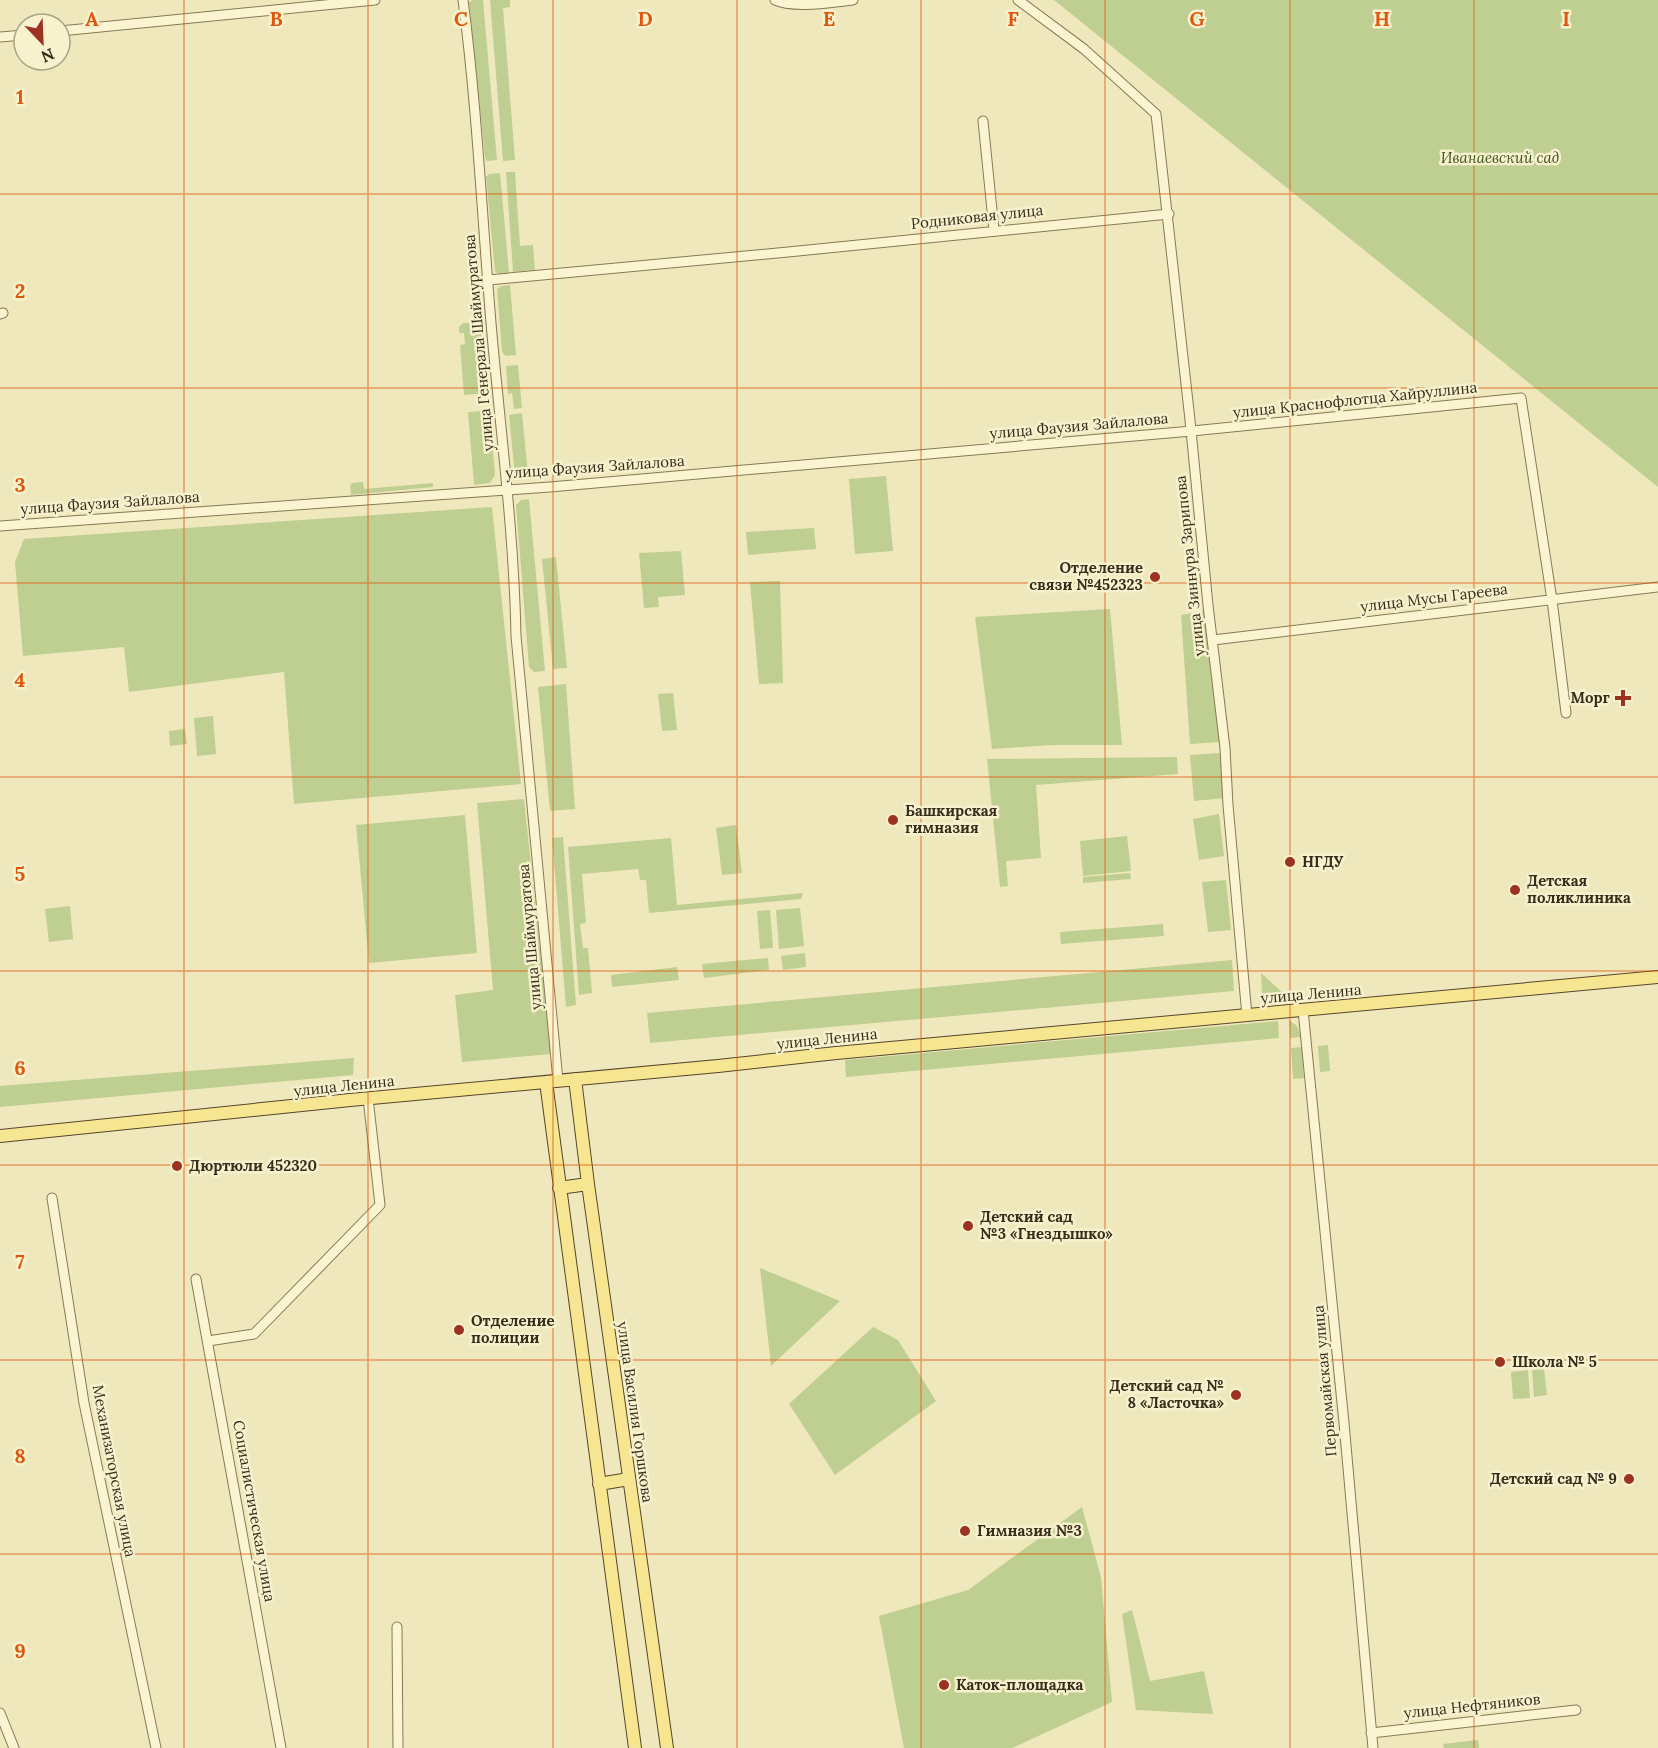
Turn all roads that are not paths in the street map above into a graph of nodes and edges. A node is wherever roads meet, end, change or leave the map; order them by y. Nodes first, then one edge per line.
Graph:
1 (375, 0) edge
2 (463, 0) edge
3 (775, 0) edge
4 (853, 0) edge
5 (1018, 0) edge
6 (72, 30) edge
7 (983, 121) dead end
8 (1169, 214) junction
9 (994, 230) junction
10 (488, 280) junction
11 (1192, 431) junction
12 (507, 489) junction
13 (0, 526) edge
14 (1658, 587) edge
15 (1552, 600) junction
16 (1213, 640) junction
17 (1566, 713) dead end
18 (532, 791) joint
19 (1658, 977) edge
20 (1304, 1010) junction
21 (1247, 1016) junction
22 (575, 1079) junction
23 (552, 1081) junction
24 (368, 1098) junction
25 (0, 1136) edge
26 (588, 1184) junction
27 (559, 1188) junction
28 (52, 1198) dead end
29 (196, 1279) dead end
30 (208, 1341) junction
31 (629, 1479) junction
32 (599, 1484) junction
33 (397, 1627) dead end
34 (1576, 1710) dead end
35 (0, 1713) edge
36 (1371, 1733) junction
37 (14, 1748) edge
38 (156, 1748) edge
39 (280, 1748) edge
40 (398, 1748) edge
41 (635, 1748) edge
42 (667, 1748) edge
43 (1372, 1748) edge

1 - 6 street
2 - 10 street, улица Генерала Шаймуратова
3 - 4 street
5 - 8 street, улица Зиннура Зарипова
7 - 9 street
8 - 9 street, Родниковая улица
8 - 11 street, улица Зиннура Зарипова
9 - 10 street, Родниковая улица
10 - 12 street, улица Генерала Шаймуратова
11 - 12 street, улица Фаузия Зайлалова
11 - 15 street, улица Краснофлотца Хайруллина
11 - 16 street, улица Зиннура Зарипова
12 - 13 street, улица Фаузия Зайлалова
12 - 18 street, улица Генерала Шаймуратова
14 - 15 street, улица Мусы Гареева
15 - 16 street, улица Мусы Гареева
15 - 17 street
16 - 21 street, улица Зиннура Зарипова
18 - 23 street, улица Шаймуратова
19 - 20 main road, улица Ленина
20 - 21 main road, улица Ленина
20 - 36 street, Первомайская улица
21 - 22 main road, улица Ленина
22 - 23 main road, улица Ленина
22 - 26 main road, улица Василия Горшкова
23 - 24 main road, улица Ленина
23 - 27 main road
24 - 25 main road, улица Ленина
24 - 30 street
26 - 27 main road
26 - 31 main road, улица Василия Горшкова
27 - 32 main road
28 - 38 street, Механизаторская улица
29 - 30 street, Социалистическая улица
30 - 39 street, Социалистическая улица
31 - 32 main road
31 - 42 main road, улица Василия Горшкова
32 - 41 main road
33 - 40 street
34 - 36 street, улица Нефтяников
35 - 37 street
36 - 43 street, Первомайская улица

